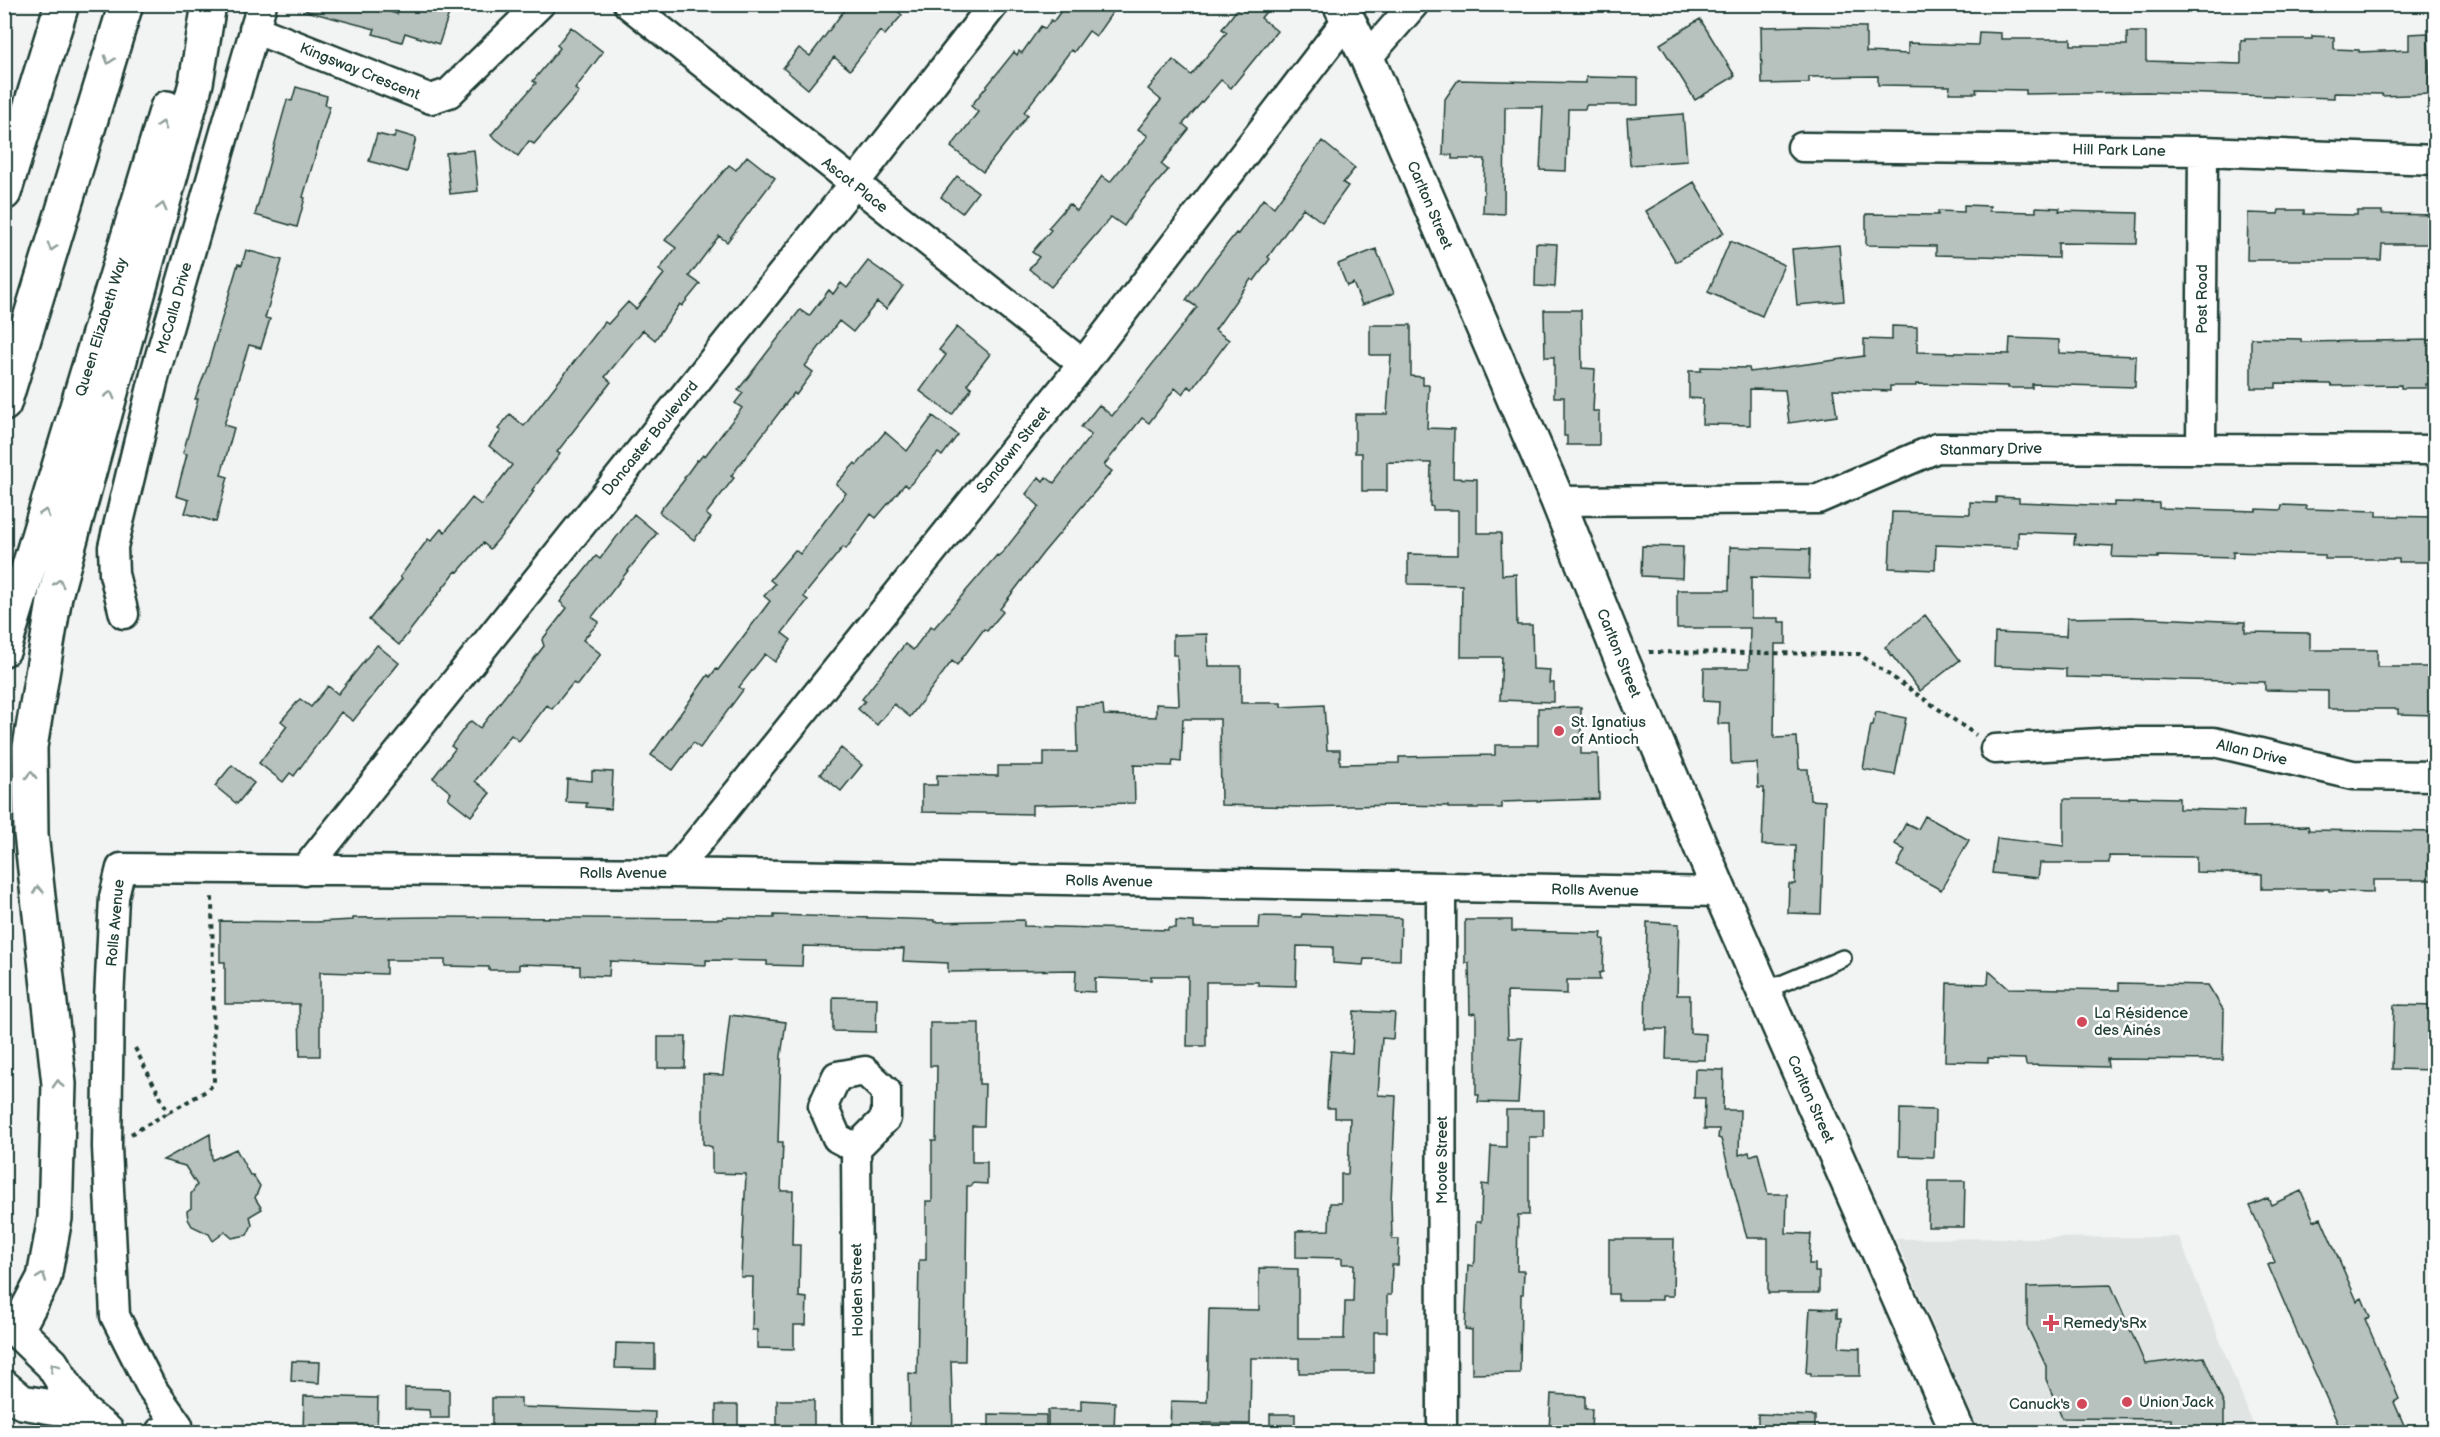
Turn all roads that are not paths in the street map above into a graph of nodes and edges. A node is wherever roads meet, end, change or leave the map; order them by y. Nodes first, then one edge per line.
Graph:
1 (62, 4) edge
2 (126, 4) edge
3 (198, 4) edge
4 (209, 4) edge
5 (540, 4) edge
6 (628, 4) edge
7 (994, 4) edge
8 (1413, 4) edge
9 (1344, 12) edge
10 (258, 17) edge
11 (1367, 58) junction
12 (1802, 147) dead end
13 (2204, 151) junction
14 (2436, 160) edge
15 (854, 184) junction
16 (4, 193) edge
17 (1083, 364) junction
18 (4, 404) edge
19 (2201, 448) junction
20 (2436, 450) edge
21 (1558, 501) junction
22 (124, 614) dead end
23 (4, 649) edge
24 (1995, 749) road end
25 (2436, 776) edge
26 (304, 870) junction
27 (673, 873) junction
28 (1441, 887) junction
29 (1720, 892) junction
30 (1843, 958) dead end
31 (1764, 992) junction
32 (856, 1148) dead end
33 (11, 1324) edge
34 (4, 1388) edge
35 (82, 1412) junction
36 (107, 1432) edge
37 (160, 1432) edge
38 (858, 1432) edge
39 (1442, 1432) edge
40 (1958, 1432) edge

1 - 16 main road
2 -> 18 main road
23 -> 3 main road, Queen Elizabeth Way
33 -> 4 main road
5 - 10 street, Kingsway Crescent
6 - 15 street, Ascot Place
7 - 15 street, Doncaster Boulevard
8 - 11 street
9 - 11 main road, Carlton Street
9 - 17 street, Sandown Street
10 - 22 street, McCalla Drive
11 - 21 main road, Carlton Street
12 - 13 street, Hill Park Lane
13 - 14 street, Hill Park Lane
13 - 19 street, Post Road
15 - 17 street, Ascot Place
15 - 26 street, Doncaster Boulevard
17 - 27 street, Sandown Street
19 - 20 street, Stanmary Drive
19 - 21 street, Stanmary Drive
21 - 29 main road, Carlton Street
24 - 25 street, Allan Drive
26 - 27 street, Rolls Avenue
26 - 37 street, Rolls Avenue
27 - 28 street, Rolls Avenue
28 - 29 street, Rolls Avenue
28 - 39 street, Moote Street
29 - 31 main road, Carlton Street
30 - 31 lane
31 - 40 main road, Carlton Street
32 - 38 street, Holden Street
35 -> 33 main road
34 - 35 main road
35 - 36 main road

